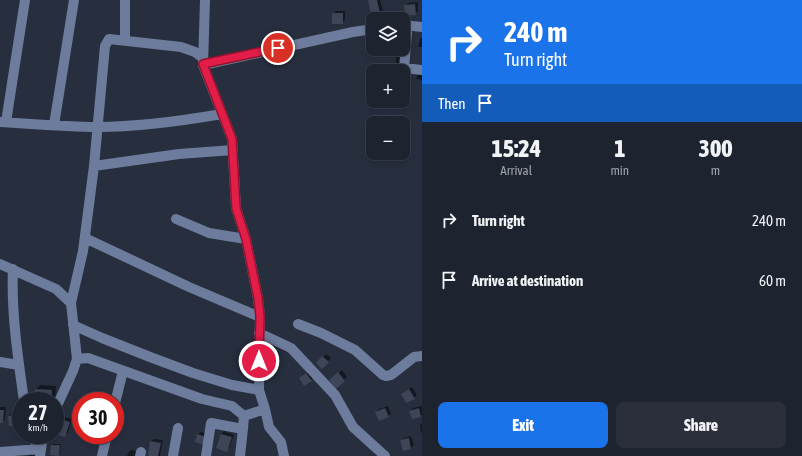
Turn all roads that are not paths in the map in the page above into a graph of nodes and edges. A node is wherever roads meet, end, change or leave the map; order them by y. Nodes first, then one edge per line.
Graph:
1 (25, 0) edge
2 (74, 0) edge
3 (125, 0) edge
4 (205, 0) edge
5 (410, 26) edge
6 (422, 27) edge
7 (366, 30) edge
8 (125, 41) junction
9 (405, 56) edge
10 (203, 61) junction
11 (422, 70) edge
12 (222, 114) junction
13 (3, 122) edge
14 (54, 125) junction
15 (97, 127) junction
16 (233, 150) junction
17 (94, 166) junction
18 (176, 219) dead end
19 (85, 238) junction
20 (246, 239) junction
21 (0, 264) edge
22 (13, 269) junction
23 (71, 303) junction
24 (260, 316) junction
25 (298, 324) dead end
26 (73, 326) junction
27 (259, 333) junction
28 (422, 356) edge
29 (77, 359) junction
30 (0, 362) edge
31 (19, 365) junction
32 (123, 370) junction
33 (258, 390) junction
34 (23, 392) edge
35 (63, 392) edge
36 (118, 392) edge
37 (265, 409) junction
38 (244, 416) junction
39 (178, 428) dead end
40 (244, 429) junction
41 (35, 444) edge
42 (105, 444) edge
43 (0, 452) edge
44 (40, 453) edge
45 (102, 456) edge
46 (173, 456) edge
47 (206, 456) edge
48 (240, 456) edge
49 (284, 456) edge
50 (385, 456) edge

1 - 13 street
2 - 14 street
3 - 8 street
4 - 10 street
5 - 6 street
7 - 10 street
8 - 10 street
8 - 15 street
9 - 11 street
10 - 12 street
12 - 15 street
12 - 16 street
13 - 14 street
14 - 15 street
15 - 17 street
16 - 17 street
16 - 20 street
17 - 19 street
18 - 20 street
19 - 23 street
19 - 24 street
20 - 24 street
21 - 22 street
22 - 23 street
22 - 31 street
23 - 26 street
24 - 27 street
25 - 28 street
26 - 29 street
26 - 33 street
27 - 33 street
27 - 50 street
29 - 32 street
29 - 35 street
30 - 31 street
31 - 34 street
32 - 36 street
32 - 38 street
33 - 37 street
37 - 38 street
37 - 49 street
38 - 40 street
39 - 46 street
40 - 47 street
40 - 48 street
41 - 44 street
42 - 45 street
43 - 44 street

